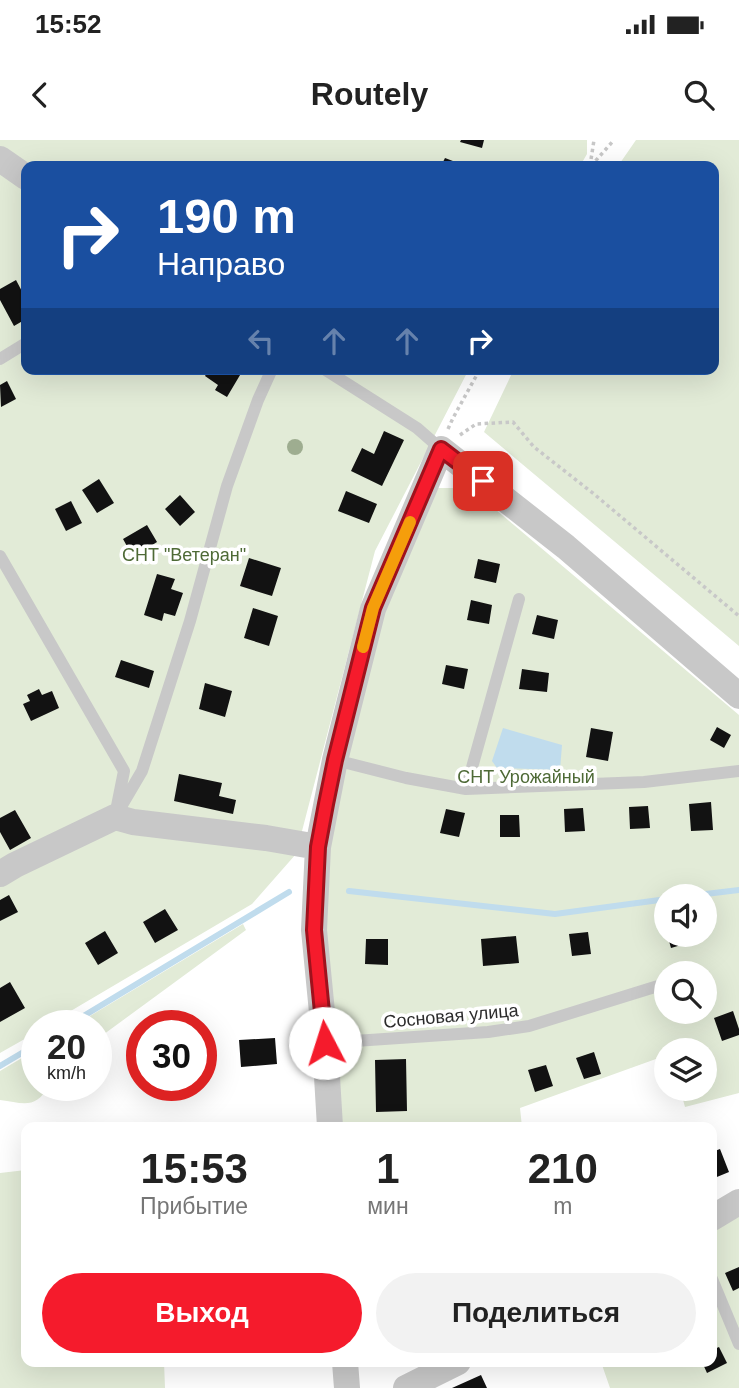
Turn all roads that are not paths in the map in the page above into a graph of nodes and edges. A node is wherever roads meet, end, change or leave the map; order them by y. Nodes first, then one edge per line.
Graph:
1 (0, 159) edge
2 (21, 174) edge
3 (21, 346) edge
4 (0, 359) edge
5 (269, 375) edge
6 (333, 375) edge
7 (441, 449) junction
8 (0, 556) edge
9 (519, 599) dead end
10 (739, 696) edge
11 (335, 760) junction
12 (739, 771) edge
13 (466, 789) junction
14 (115, 817) junction
15 (318, 847) junction
16 (0, 874) edge
17 (654, 987) edge
18 (325, 1043) junction
19 (330, 1122) edge
20 (739, 1202) edge
21 (717, 1215) edge
22 (717, 1291) edge
23 (739, 1344) edge
24 (345, 1367) edge
25 (448, 1367) edge
26 (347, 1388) edge
27 (406, 1388) edge

1 - 2 street
3 - 4 lane
5 - 14 lane
6 - 7 lane
7 - 10 street
7 - 11 street
8 - 14 lane
9 - 13 lane
11 - 13 lane
11 - 15 street
12 - 13 lane
14 - 15 street
14 - 16 street
15 - 18 street
17 - 18 lane, Сосновая улица
18 - 19 street
20 - 21 street
22 - 23 lane
24 - 26 street
25 - 27 street

